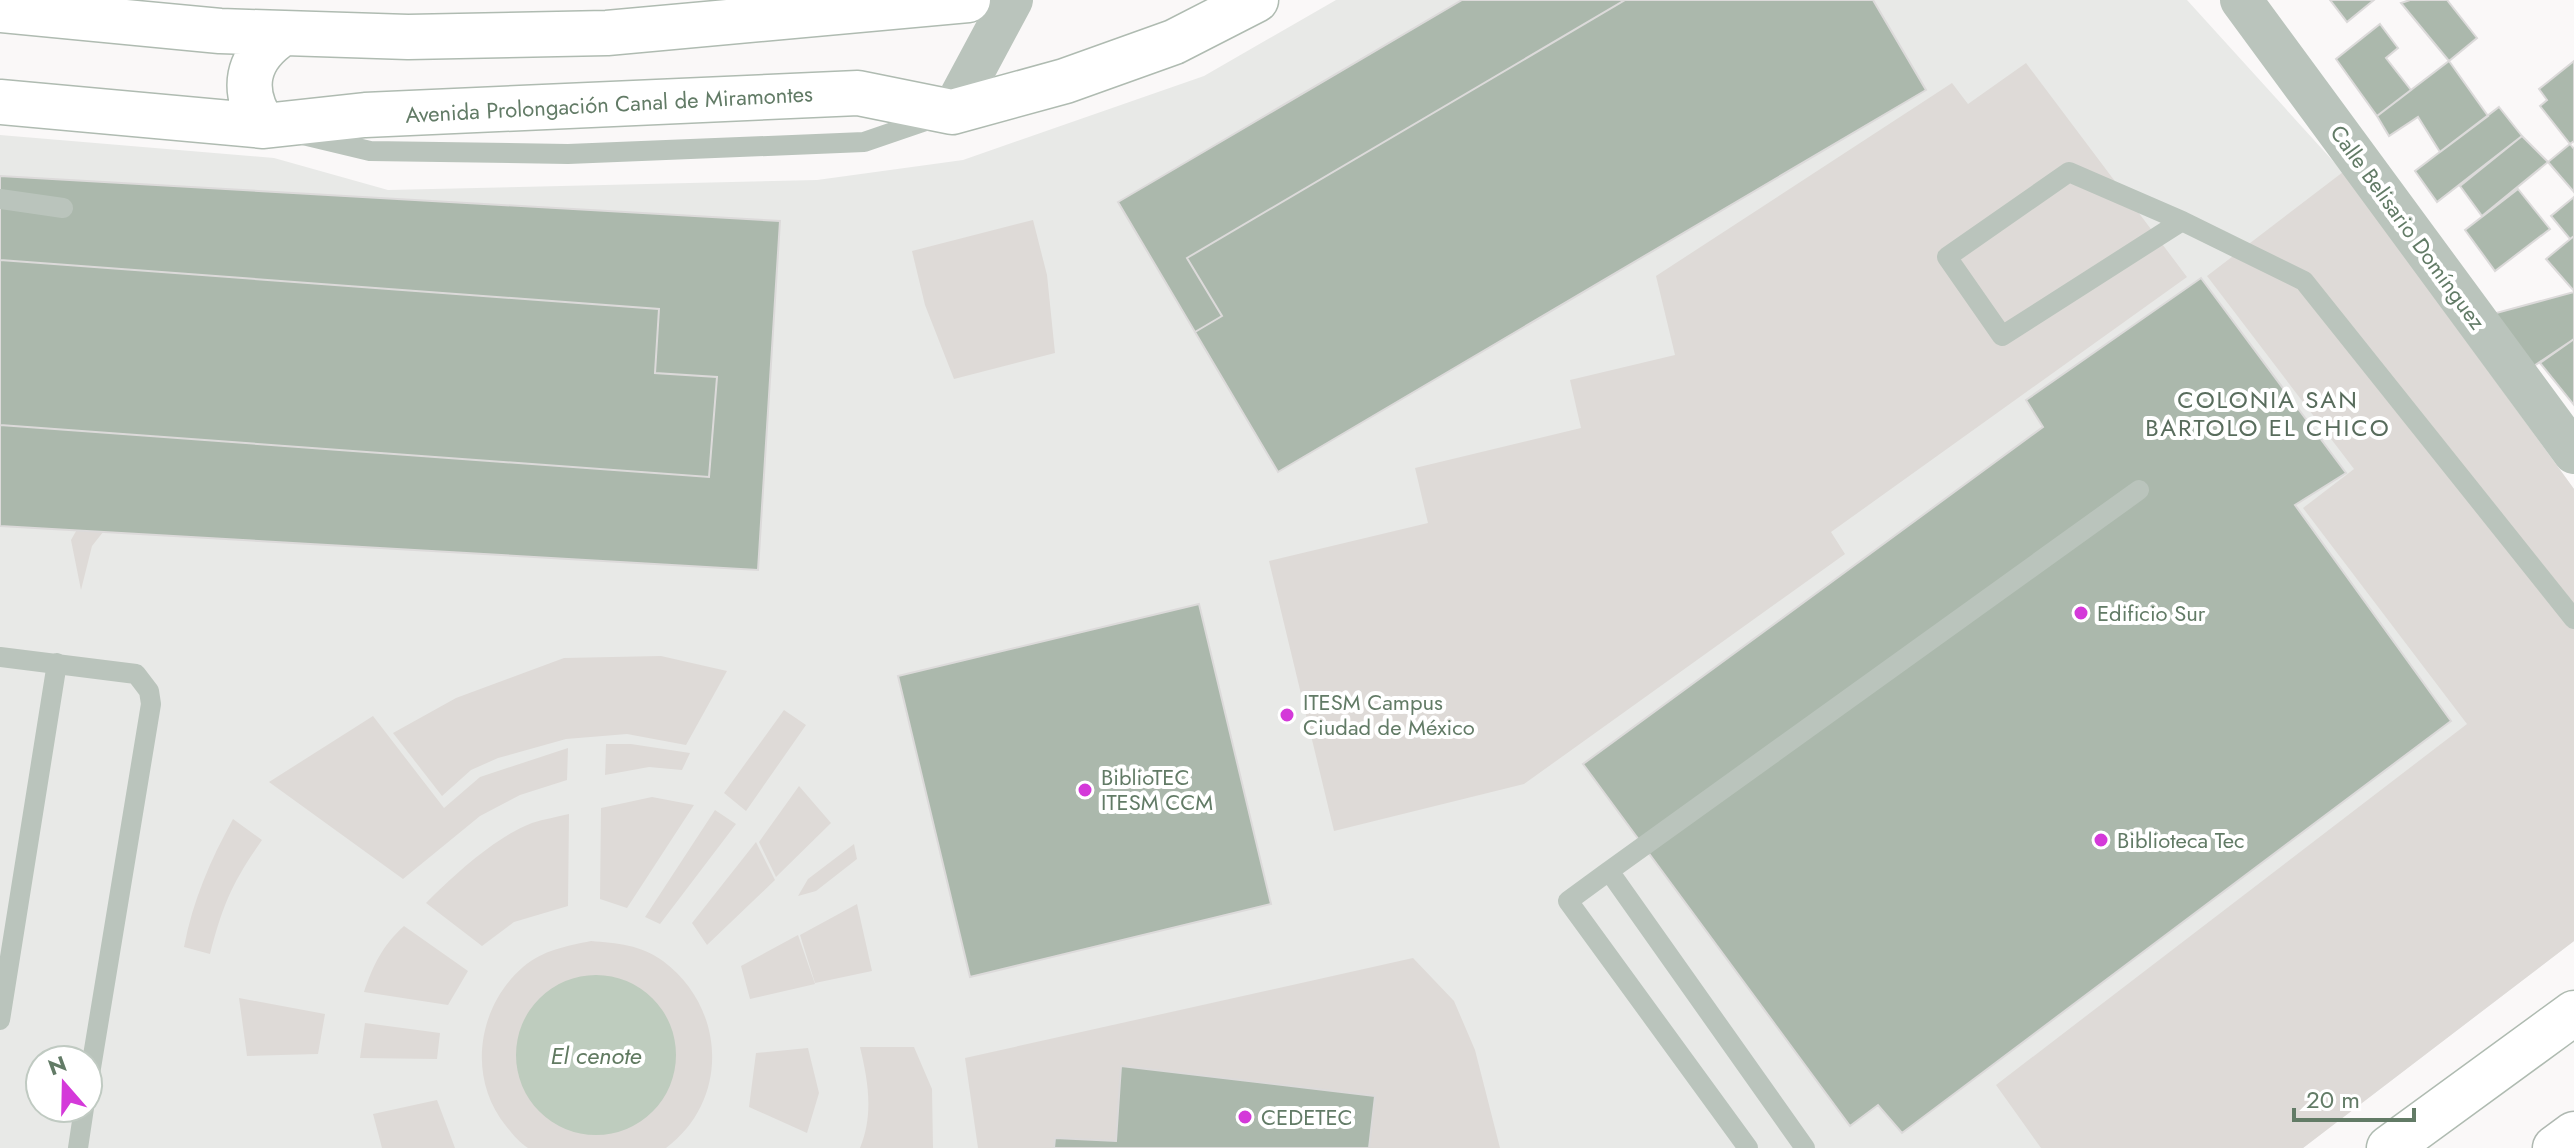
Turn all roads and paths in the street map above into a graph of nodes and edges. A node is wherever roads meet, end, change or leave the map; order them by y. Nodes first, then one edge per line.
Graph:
1 (968, 0) edge
2 (1012, 0) edge
3 (1256, 0) edge
4 (2241, 0) edge
5 (0, 10) edge
6 (220, 31) junction
7 (282, 34) junction
8 (0, 102) edge
9 (952, 112) junction
10 (218, 122) junction
11 (264, 126) junction
12 (0, 199) edge
13 (63, 208) dead end
14 (2182, 221) junction
15 (2574, 453) edge
16 (2139, 490) dead end
17 (2574, 619) edge
18 (0, 657) edge
19 (57, 663) junction
20 (1609, 871) junction
21 (2574, 1013) edge
22 (0, 1020) edge
23 (95, 1044) edge
24 (82, 1124) edge
25 (2574, 1134) edge
26 (78, 1148) edge
27 (1748, 1148) edge
28 (1805, 1148) edge
29 (2389, 1148) edge
30 (2555, 1148) edge

1 - 7 main road
2 - 9 street
3 - 9 main road, Avenida Prolongación Canal de Miramontes
4 - 15 street, Calle Belisario Domínguez
5 - 6 main road
6 - 7 main road
6 - 10 main road
7 - 11 main road
8 - 10 main road, Avenida Prolongación Canal de Miramontes
9 - 11 main road, Avenida Prolongación Canal de Miramontes
10 - 11 main road, Avenida Prolongación Canal de Miramontes
12 - 13 lane
14 - 14 lane
14 - 17 lane
16 - 20 lane
18 - 19 lane
19 - 22 lane
19 - 23 lane
20 - 27 lane
20 - 28 lane
21 - 29 main road
24 - 26 lane
25 - 30 main road

